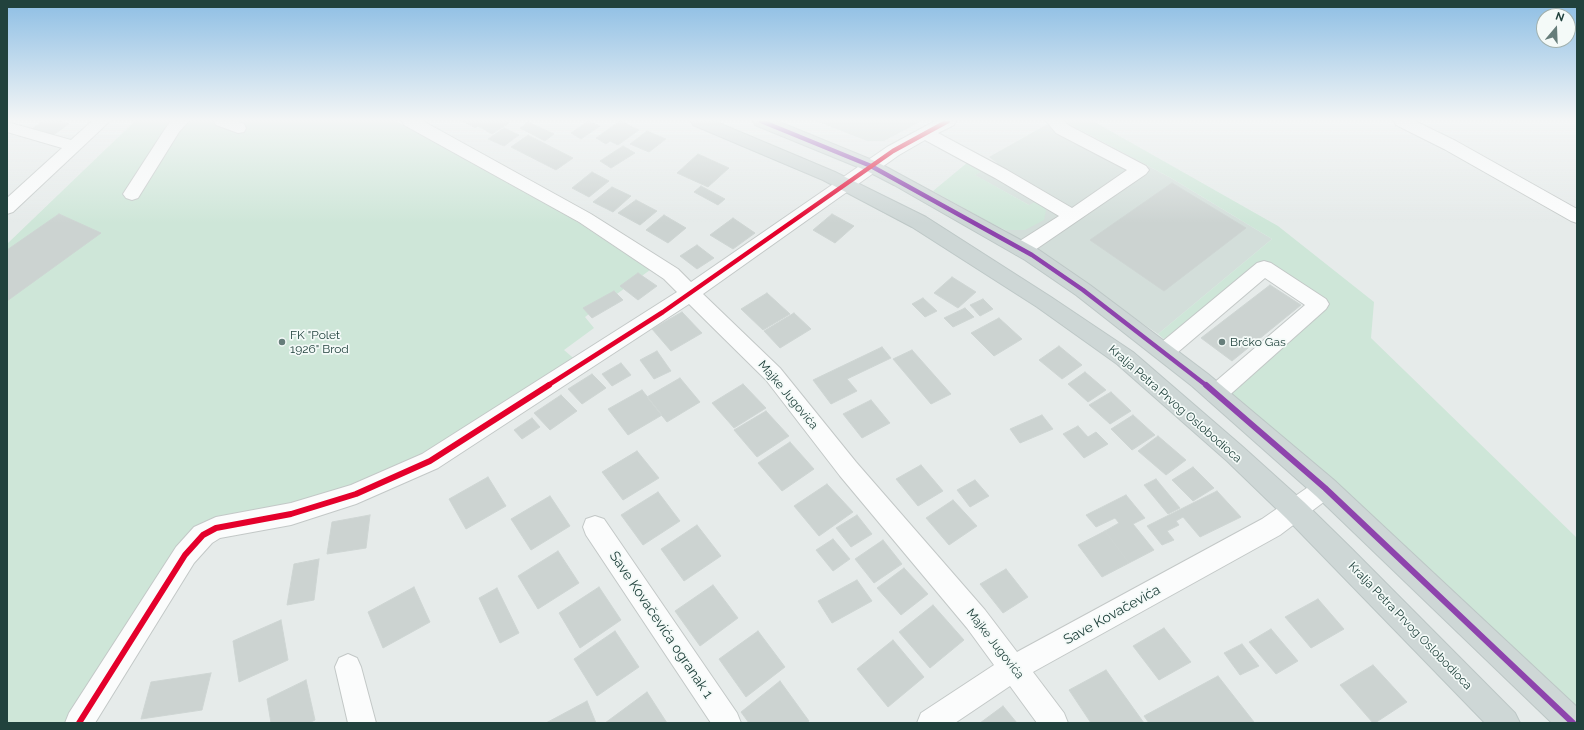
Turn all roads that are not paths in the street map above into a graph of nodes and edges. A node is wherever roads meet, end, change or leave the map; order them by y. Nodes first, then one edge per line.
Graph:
1 (64, 155) edge
2 (157, 155) edge
3 (471, 155) edge
4 (780, 155) edge
5 (844, 155) edge
6 (887, 155) edge
7 (965, 155) edge
8 (1112, 155) edge
9 (1466, 155) edge
10 (871, 166) junction
11 (846, 184) junction
12 (132, 194) dead end
13 (7, 208) edge
14 (1072, 216) junction
15 (1577, 216) edge
16 (1022, 249) junction
17 (690, 293) junction
18 (1164, 352) junction
19 (1216, 394) junction
20 (1325, 488) junction
21 (1295, 510) junction
22 (595, 527) dead end
23 (348, 667) dead end
24 (1014, 668) junction
25 (79, 723) edge
26 (362, 723) edge
27 (727, 723) edge
28 (931, 723) edge
29 (1054, 723) edge
30 (1505, 723) edge
31 (1573, 723) edge

1 - 13 street
2 - 12 street
3 - 17 street, Majke Jugovića
4 - 11 main road, Kralja Petra Prvog Oslobodioca
5 - 10 main road
6 - 10 street
7 - 14 street
8 - 14 street
9 - 15 street
10 - 11 street
10 - 16 main road
11 - 17 street
11 - 21 main road, Kralja Petra Prvog Oslobodioca
14 - 16 street
16 - 18 main road
17 - 24 street, Majke Jugovića
17 - 25 street
18 - 19 main road
18 - 19 street
19 - 20 main road
20 - 21 street, Save Kovačevića
20 - 31 main road
21 - 24 street, Save Kovačevića
21 - 30 main road, Kralja Petra Prvog Oslobodioca
22 - 27 street, Save Kovačevića ogranak 1
23 - 26 street
24 - 28 street, Save Kovačevića
24 - 29 street, Majke Jugovića

